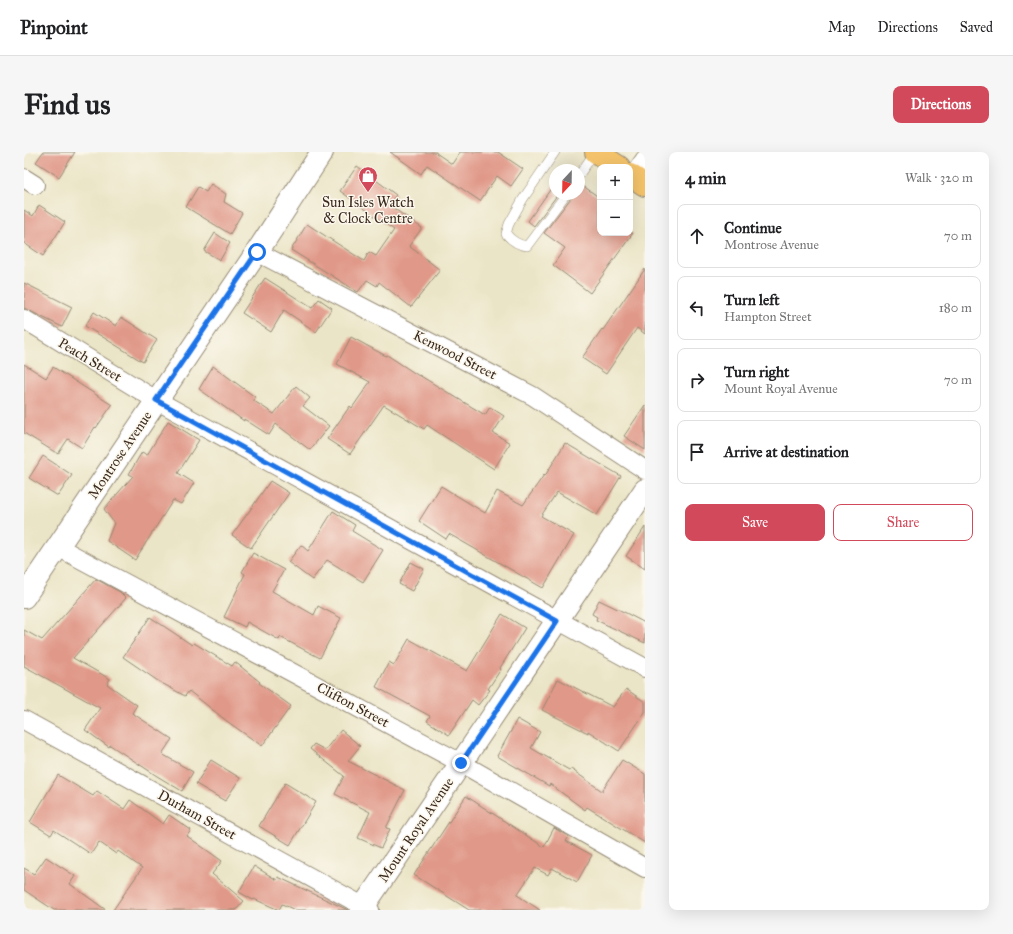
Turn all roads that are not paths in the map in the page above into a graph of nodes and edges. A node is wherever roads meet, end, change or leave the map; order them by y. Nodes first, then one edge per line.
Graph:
1 (322, 152) edge
2 (555, 152) edge
3 (596, 152) edge
4 (645, 159) edge
5 (614, 164) edge
6 (585, 167) edge
7 (633, 175) edge
8 (562, 200) edge
9 (257, 252) junction
10 (24, 320) edge
11 (156, 400) junction
12 (645, 470) edge
13 (645, 490) edge
14 (58, 547) junction
15 (24, 597) edge
16 (557, 621) junction
17 (645, 668) edge
18 (24, 720) edge
19 (461, 763) junction
20 (645, 868) edge
21 (365, 909) edge

1 - 9 street, Montrose Avenue
2 - 8 lane
3 - 5 main road
3 - 6 lane
4 - 7 street
9 - 11 street, Montrose Avenue
9 - 12 street, Kenwood Street
10 - 11 street, Peach Street
11 - 14 street, Montrose Avenue
11 - 16 street, Peach Street
13 - 16 street, Mount Royal Avenue
14 - 15 street, Montrose Avenue
14 - 19 street, Clifton Street
16 - 17 street, Peach Street
16 - 19 street, Mount Royal Avenue
18 - 21 street, Durham Street
19 - 20 street, Clifton Street
19 - 21 street, Mount Royal Avenue

